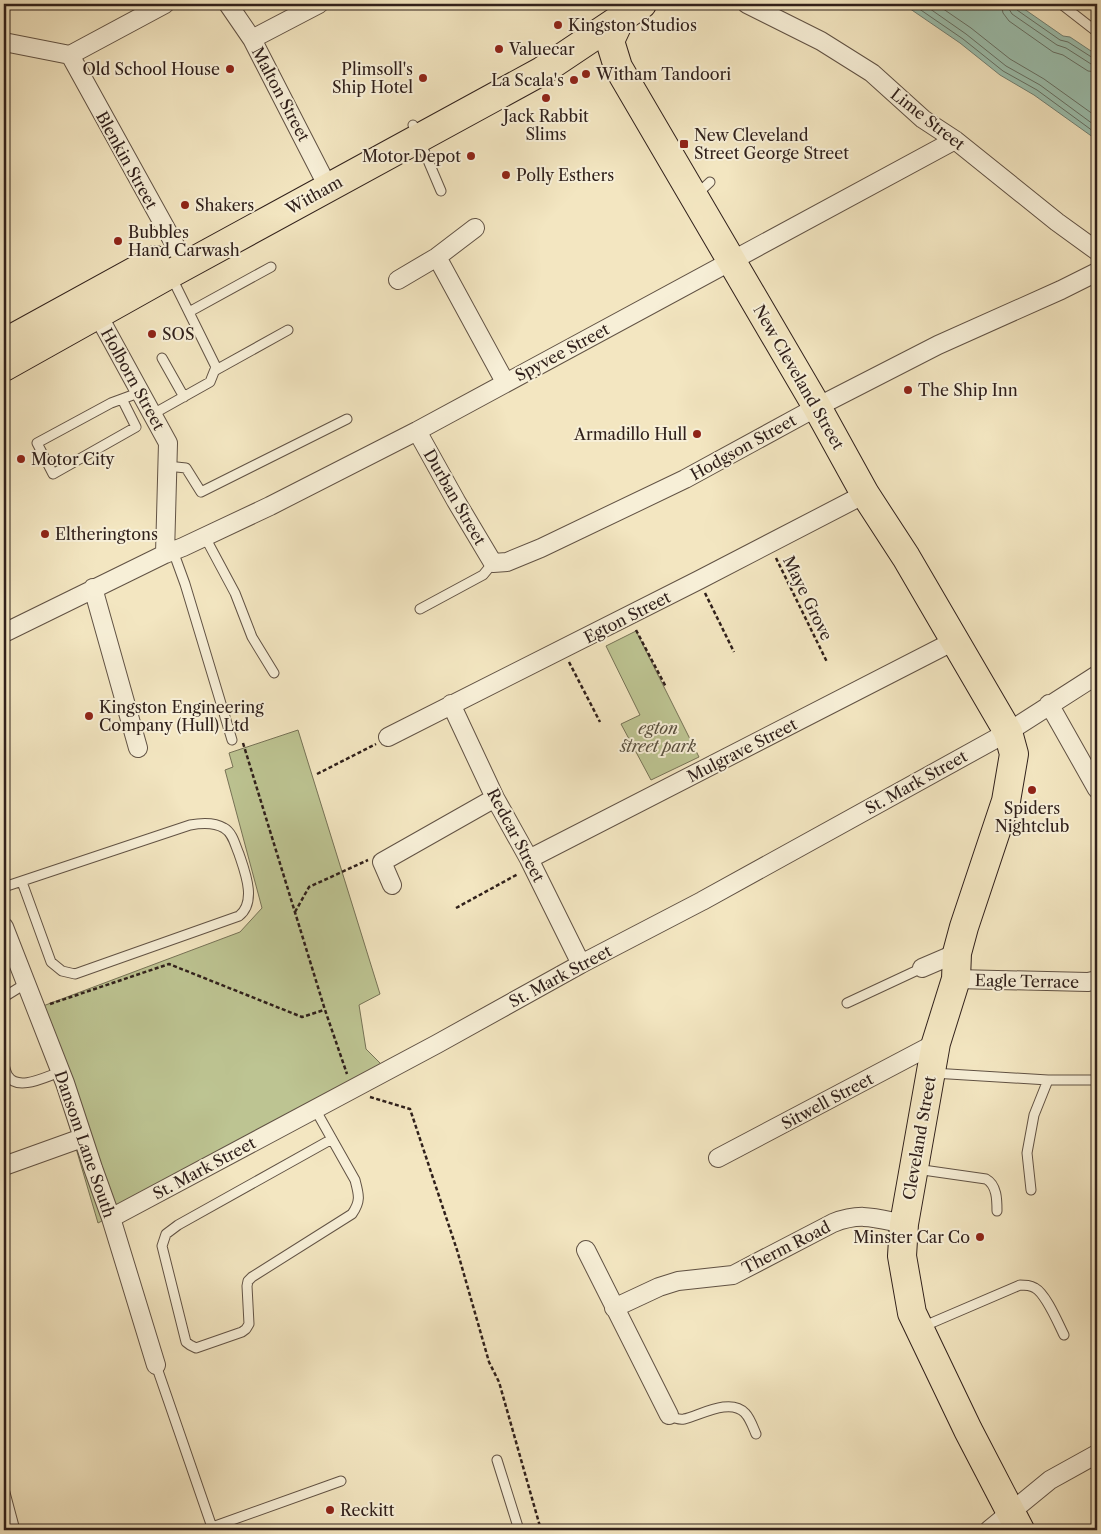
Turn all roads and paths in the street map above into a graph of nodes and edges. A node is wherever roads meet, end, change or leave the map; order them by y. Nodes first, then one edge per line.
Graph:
1 (165, 4) edge
2 (228, 4) edge
3 (319, 4) edge
4 (747, 4) edge
5 (1061, 4) edge
6 (630, 9) edge
7 (1097, 32) edge
8 (252, 39) junction
9 (4, 42) edge
10 (70, 55) junction
11 (416, 132) junction
12 (955, 140) junction
13 (325, 180) junction
14 (441, 191) dead end
15 (475, 228) dead end
16 (1097, 251) edge
17 (437, 257) junction
18 (732, 261) junction
19 (177, 263) junction
20 (270, 267) dead end
21 (1097, 272) edge
22 (398, 280) dead end
23 (92, 305) junction
24 (189, 312) junction
25 (288, 330) dead end
26 (4, 343) edge
27 (162, 358) dead end
28 (4, 367) edge
29 (216, 370) junction
30 (505, 382) junction
31 (140, 392) junction
32 (184, 397) junction
33 (122, 399) junction
34 (817, 407) junction
35 (152, 414) junction
36 (347, 419) dead end
37 (417, 431) junction
38 (167, 466) junction
39 (865, 494) junction
40 (205, 537) junction
41 (769, 543) junction
42 (169, 553) junction
43 (493, 563) junction
44 (699, 580) junction
45 (93, 588) junction
46 (420, 609) dead end
47 (629, 615) junction
48 (4, 633) edge
49 (954, 641) junction
50 (563, 650) junction
51 (734, 652) dead end
52 (827, 662) dead end
53 (274, 673) dead end
54 (1097, 675) edge
55 (666, 687) dead end
56 (451, 704) junction
57 (1049, 704) junction
58 (600, 722) dead end
59 (1008, 732) junction
60 (240, 734) dead end
61 (388, 737) joint
62 (232, 740) dead end
63 (138, 748) dead end
64 (317, 774) dead end
65 (1097, 789) edge
66 (495, 798) junction
67 (382, 862) junction
68 (531, 862) junction
69 (22, 882) junction
70 (392, 885) dead end
71 (4, 887) edge
72 (456, 908) dead end
73 (295, 912) junction
74 (4, 927) edge
75 (581, 964) junction
76 (956, 966) junction
77 (922, 968) joint
78 (1097, 980) edge
79 (25, 984) junction
80 (4, 997) edge
81 (847, 1003) dead end
82 (34, 1009) junction
83 (324, 1010) junction
84 (936, 1043) junction
85 (4, 1065) edge
86 (60, 1072) junction
87 (931, 1073) junction
88 (1048, 1080) junction
89 (1095, 1080) dead end
90 (353, 1089) junction
91 (315, 1109) junction
92 (82, 1138) junction
93 (332, 1139) junction
94 (718, 1158) dead end
95 (4, 1166) edge
96 (913, 1168) junction
97 (1031, 1190) dead end
98 (997, 1211) dead end
99 (111, 1218) junction
100 (904, 1224) junction
101 (586, 1250) dead end
102 (614, 1308) junction
103 (919, 1328) junction
104 (1064, 1335) dead end
105 (156, 1365) joint
106 (669, 1415) joint
107 (756, 1434) dead end
108 (1097, 1454) edge
109 (497, 1460) dead end
110 (341, 1481) dead end
111 (4, 1490) edge
112 (1015, 1522) edge
113 (210, 1529) edge
114 (15, 1530) edge
115 (519, 1530) edge
116 (541, 1530) edge
117 (989, 1530) edge

1 - 10 street
2 - 8 street, Malton Street
3 - 8 street
4 - 12 street, Lime Street
5 - 7 lane
6 - 11 main road, Witham
6 - 18 main road, New Cleveland Street
8 - 13 street, Malton Street
9 - 10 street
10 - 19 street, Blenkin Street
11 - 13 main road, Witham
11 - 14 lane
12 - 16 street, Lime Street
12 - 18 street, Spyvee Street
13 - 19 main road, Witham
15 - 17 street
17 - 22 street
17 - 30 street
18 - 30 street, Spyvee Street
18 - 34 main road, New Cleveland Street
19 - 23 main road, Witham
19 - 24 lane
20 - 24 lane
21 - 34 street, Hodgson Street
23 - 26 main road, Witham
23 - 28 main road, Witham
23 - 31 street, Holborn Street
24 - 29 lane
25 - 29 lane
27 - 32 lane
29 - 32 lane
30 - 37 street, Spyvee Street
31 - 33 lane
31 - 35 street, Holborn Street
32 - 35 lane
33 - 33 lane
34 - 39 main road, New Cleveland Street
34 - 43 street, Hodgson Street
35 - 38 street, Holborn Street
36 - 38 lane
37 - 40 street, Spyvee Street
37 - 43 street, Durban Street
38 - 42 street, Holborn Street
39 - 41 street, Egton Street
39 - 49 main road, New Cleveland Street
40 - 42 street, Spyvee Street
40 - 53 lane
41 - 44 street, Egton Street
41 - 52 path, Maye Grove
42 - 45 street, Spyvee Street
42 - 62 lane
43 - 46 lane
44 - 47 street, Egton Street
44 - 51 path
45 - 48 street, Spyvee Street
45 - 63 street
47 - 50 street, Egton Street
47 - 55 path
49 - 59 main road, New Cleveland Street
49 - 68 street, Mulgrave Street
50 - 56 street, Egton Street
50 - 58 path
54 - 57 street, St. Mark Street
56 - 61 street, Egton Street
56 - 66 street, Redcar Street
57 - 59 street, St. Mark Street
57 - 65 street
59 - 75 street, St. Mark Street
59 - 76 main road, Cleveland Street
60 - 73 path
61 - 64 path
66 - 67 street
66 - 68 street, Redcar Street
67 - 70 street
67 - 73 path
68 - 72 path
68 - 75 street, Redcar Street
69 - 69 lane
69 - 71 lane
73 - 83 path
74 - 79 street, Dansom Lane South
75 - 90 street, St. Mark Street
76 - 77 street
76 - 78 street, Eagle Terrace
76 - 84 main road, Cleveland Street
77 - 81 lane
79 - 80 lane
79 - 82 street, Dansom Lane South
82 - 83 path
82 - 86 street, Dansom Lane South
83 - 90 path
84 - 87 main road, Cleveland Street
84 - 94 street, Sitwell Street
85 - 86 lane
86 - 92 street, Dansom Lane South
87 - 88 lane
87 - 96 main road, Cleveland Street
88 - 89 lane
88 - 97 lane
90 - 91 street, St. Mark Street
90 - 116 path
91 - 93 lane
91 - 99 street, St. Mark Street
92 - 95 street
92 - 99 street, Dansom Lane South
93 - 93 lane
96 - 98 lane
96 - 100 main road, Cleveland Street
99 - 105 street, Dansom Lane South
100 - 102 street, Therm Road
100 - 103 main road, Cleveland Street
101 - 102 street
102 - 106 street
103 - 104 lane
103 - 112 main road, Cleveland Street
105 - 113 lane
106 - 107 lane
108 - 112 street
109 - 115 lane
110 - 113 lane
111 - 114 lane
112 - 117 street

